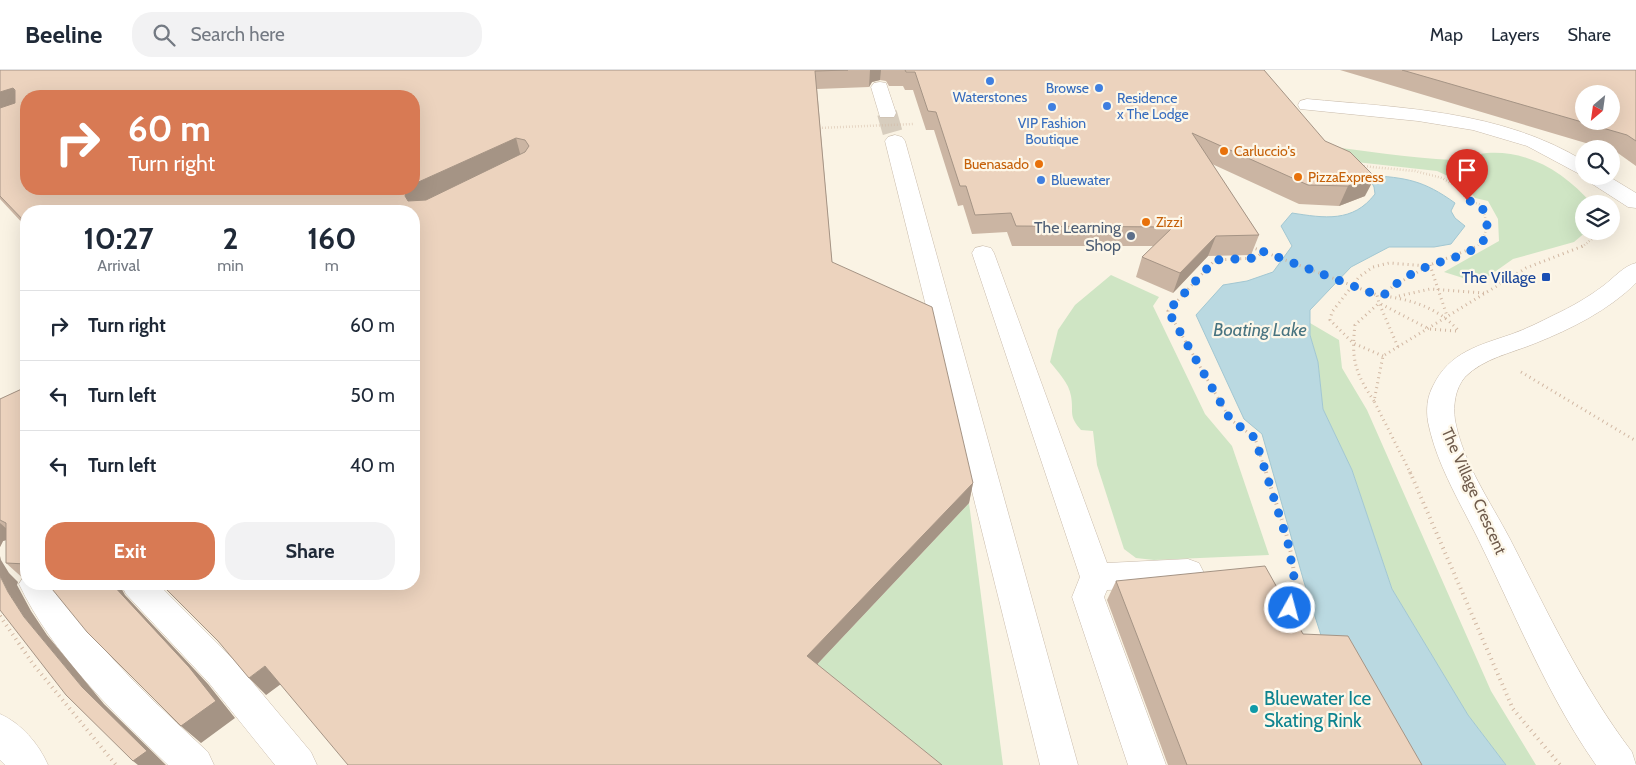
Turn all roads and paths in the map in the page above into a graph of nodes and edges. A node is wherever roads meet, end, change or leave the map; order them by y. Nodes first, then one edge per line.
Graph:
1 (880, 87) dead end
2 (1307, 105) dead end
3 (887, 112) tunnel mouth
4 (818, 128) edge
5 (905, 132) joint
6 (1575, 165) edge
7 (1360, 166) edge
8 (1608, 185) edge
9 (1636, 202) edge
10 (1244, 244) edge
11 (1262, 251) junction
12 (983, 254) dead end
13 (1428, 266) junction
14 (1636, 270) edge
15 (1439, 288) junction
16 (1484, 293) dead end
17 (1377, 295) junction
18 (1384, 295) junction
19 (1398, 296) junction
20 (1379, 303) junction
21 (1447, 316) junction
22 (1353, 344) junction
23 (1398, 347) dead end
24 (1487, 352) junction
25 (1383, 356) dead end
26 (1374, 401) dead end
27 (1636, 441) edge
28 (1188, 573) edge
29 (1096, 577) junction
30 (39, 590) edge
31 (143, 590) edge
32 (0, 616) edge
33 (1298, 626) edge
34 (0, 732) edge
35 (29, 765) edge
36 (116, 765) edge
37 (195, 765) edge
38 (298, 765) edge
39 (1059, 765) edge
40 (1147, 765) edge
41 (1619, 765) edge

1 - 3 street
2 - 6 street
4 - 5 path, bridge
5 - 39 street
7 - 13 path
8 - 9 street
10 - 11 path
11 - 17 path, bridge
11 - 33 path
12 - 29 street
13 - 15 path
13 - 18 path
13 - 22 path
14 - 24 street, The Village Crescent
15 - 16 path
15 - 19 path
15 - 21 path
17 - 18 path
17 - 20 path
18 - 19 path
19 - 21 path
20 - 21 path
20 - 22 path
20 - 23 path
22 - 25 path
22 - 26 path
24 - 27 path
24 - 41 street, The Village Crescent
28 - 29 street
29 - 40 street
30 - 37 street
31 - 38 street
32 - 36 path
34 - 35 street

